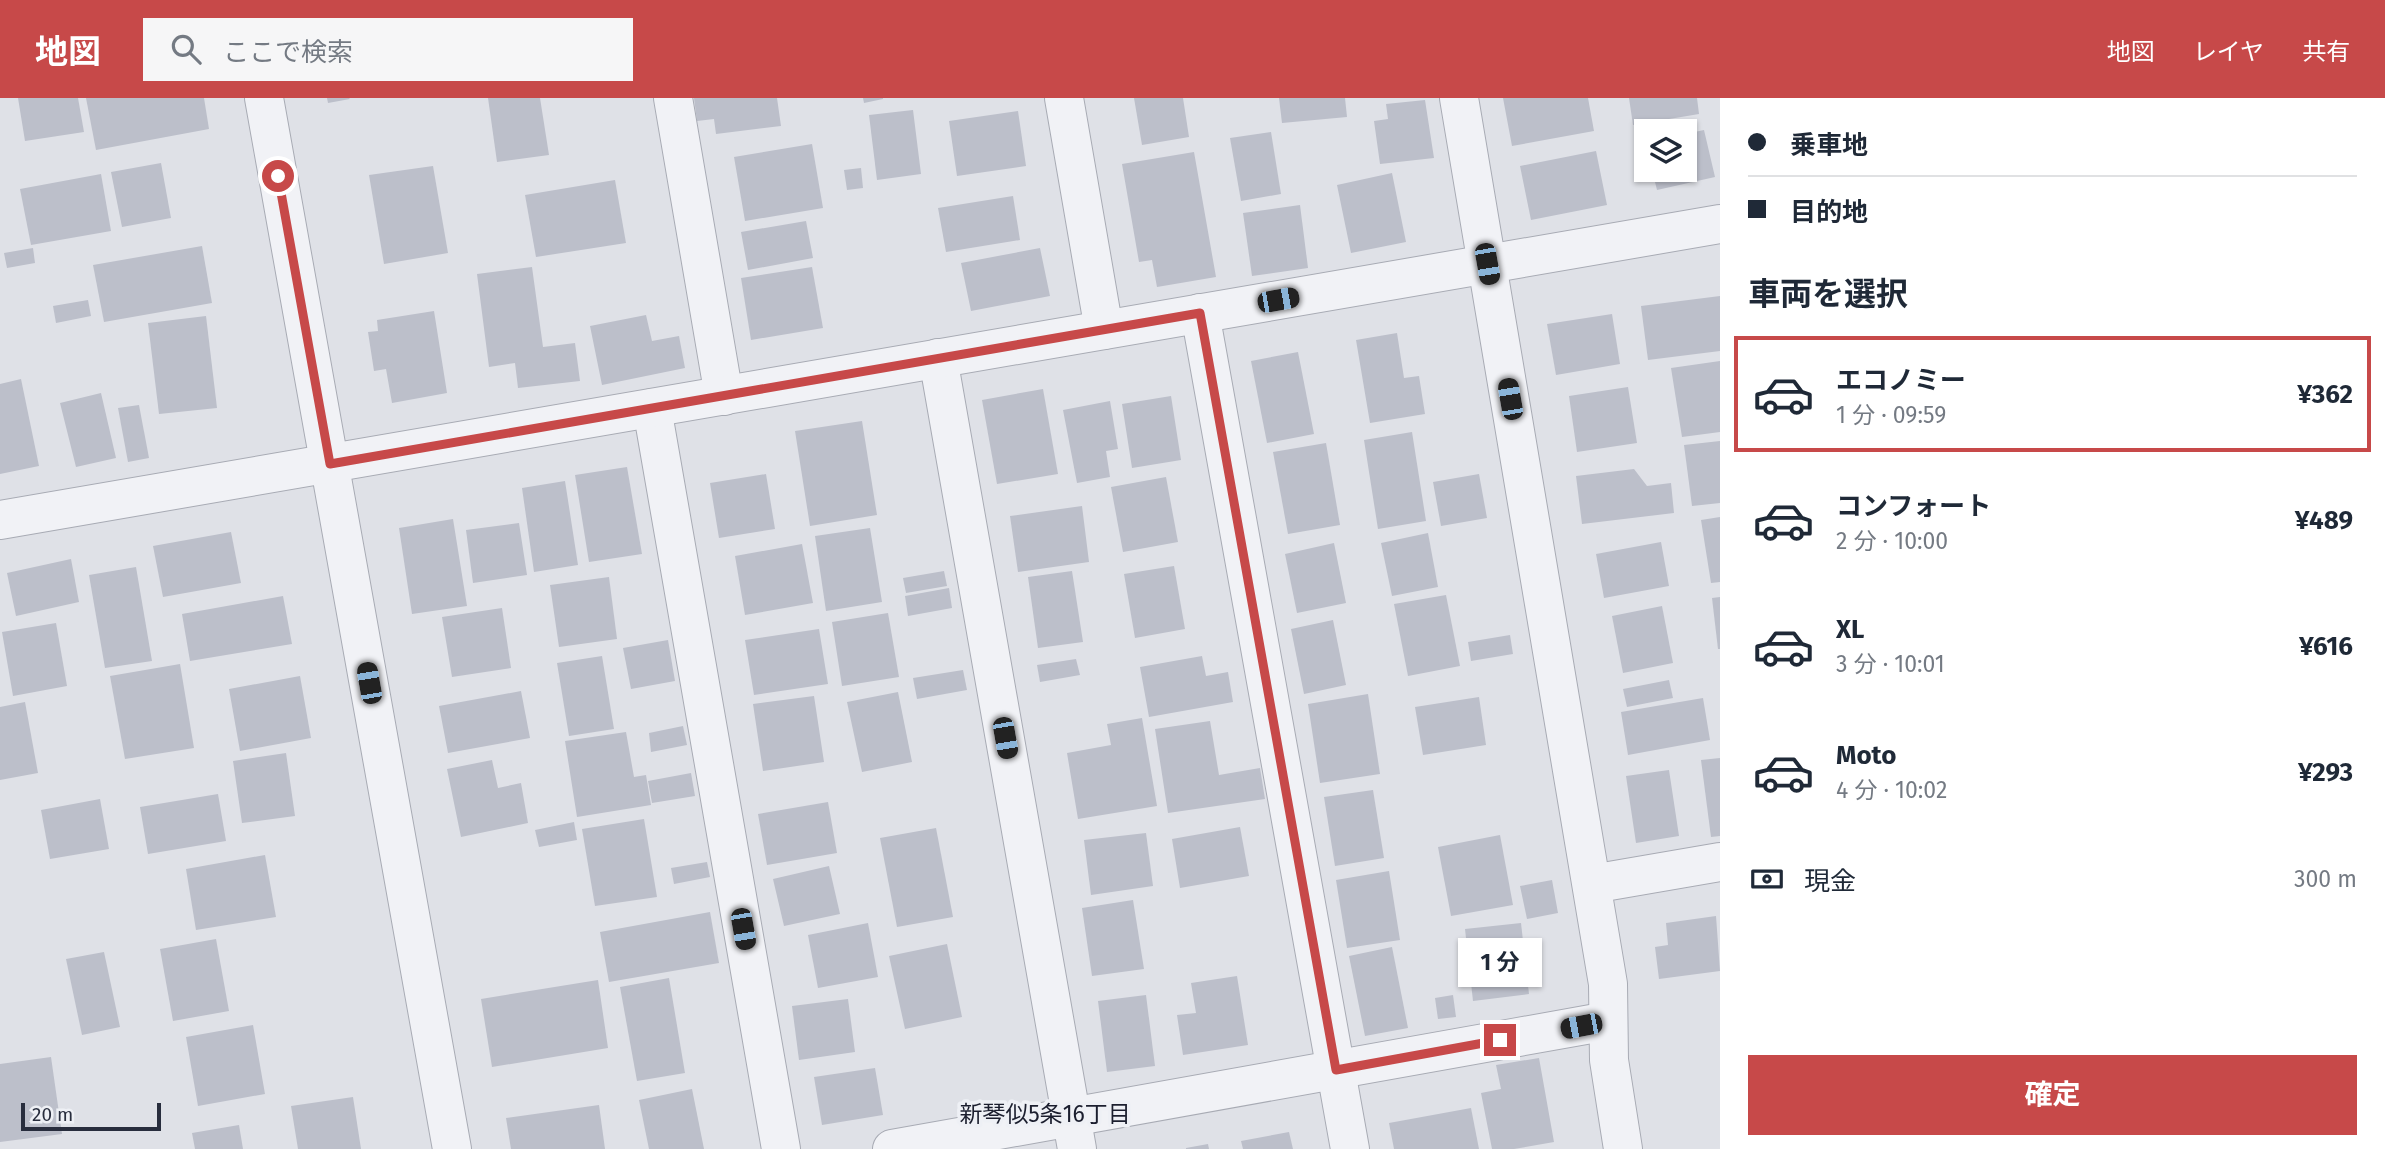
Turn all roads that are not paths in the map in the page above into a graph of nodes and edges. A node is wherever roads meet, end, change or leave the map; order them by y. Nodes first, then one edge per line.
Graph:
1 (264, 98) edge
2 (673, 98) edge
3 (1064, 98) edge
4 (1459, 98) edge
5 (1720, 224) edge
6 (1487, 264) junction
7 (1200, 313) junction
8 (1104, 330) junction
9 (938, 358) junction
10 (724, 396) junction
11 (652, 408) junction
12 (330, 464) junction
13 (0, 520) edge
14 (1720, 862) edge
15 (1592, 884) junction
16 (1608, 1021) junction
17 (1336, 1070) junction
18 (1074, 1133) edge
19 (452, 1149) edge
20 (781, 1149) edge
21 (892, 1149) edge
22 (1350, 1149) edge
23 (1623, 1149) edge

1 - 12 street
2 - 10 street
3 - 8 street
4 - 6 street
5 - 6 street
6 - 7 street
6 - 15 street
7 - 8 street
7 - 17 street
8 - 9 street
9 - 10 street
9 - 18 street
10 - 11 street
11 - 12 street
11 - 20 street
12 - 13 street
12 - 19 street
14 - 15 street
15 - 16 street
16 - 17 street
16 - 23 street
17 - 18 street
17 - 22 street
18 - 21 street

